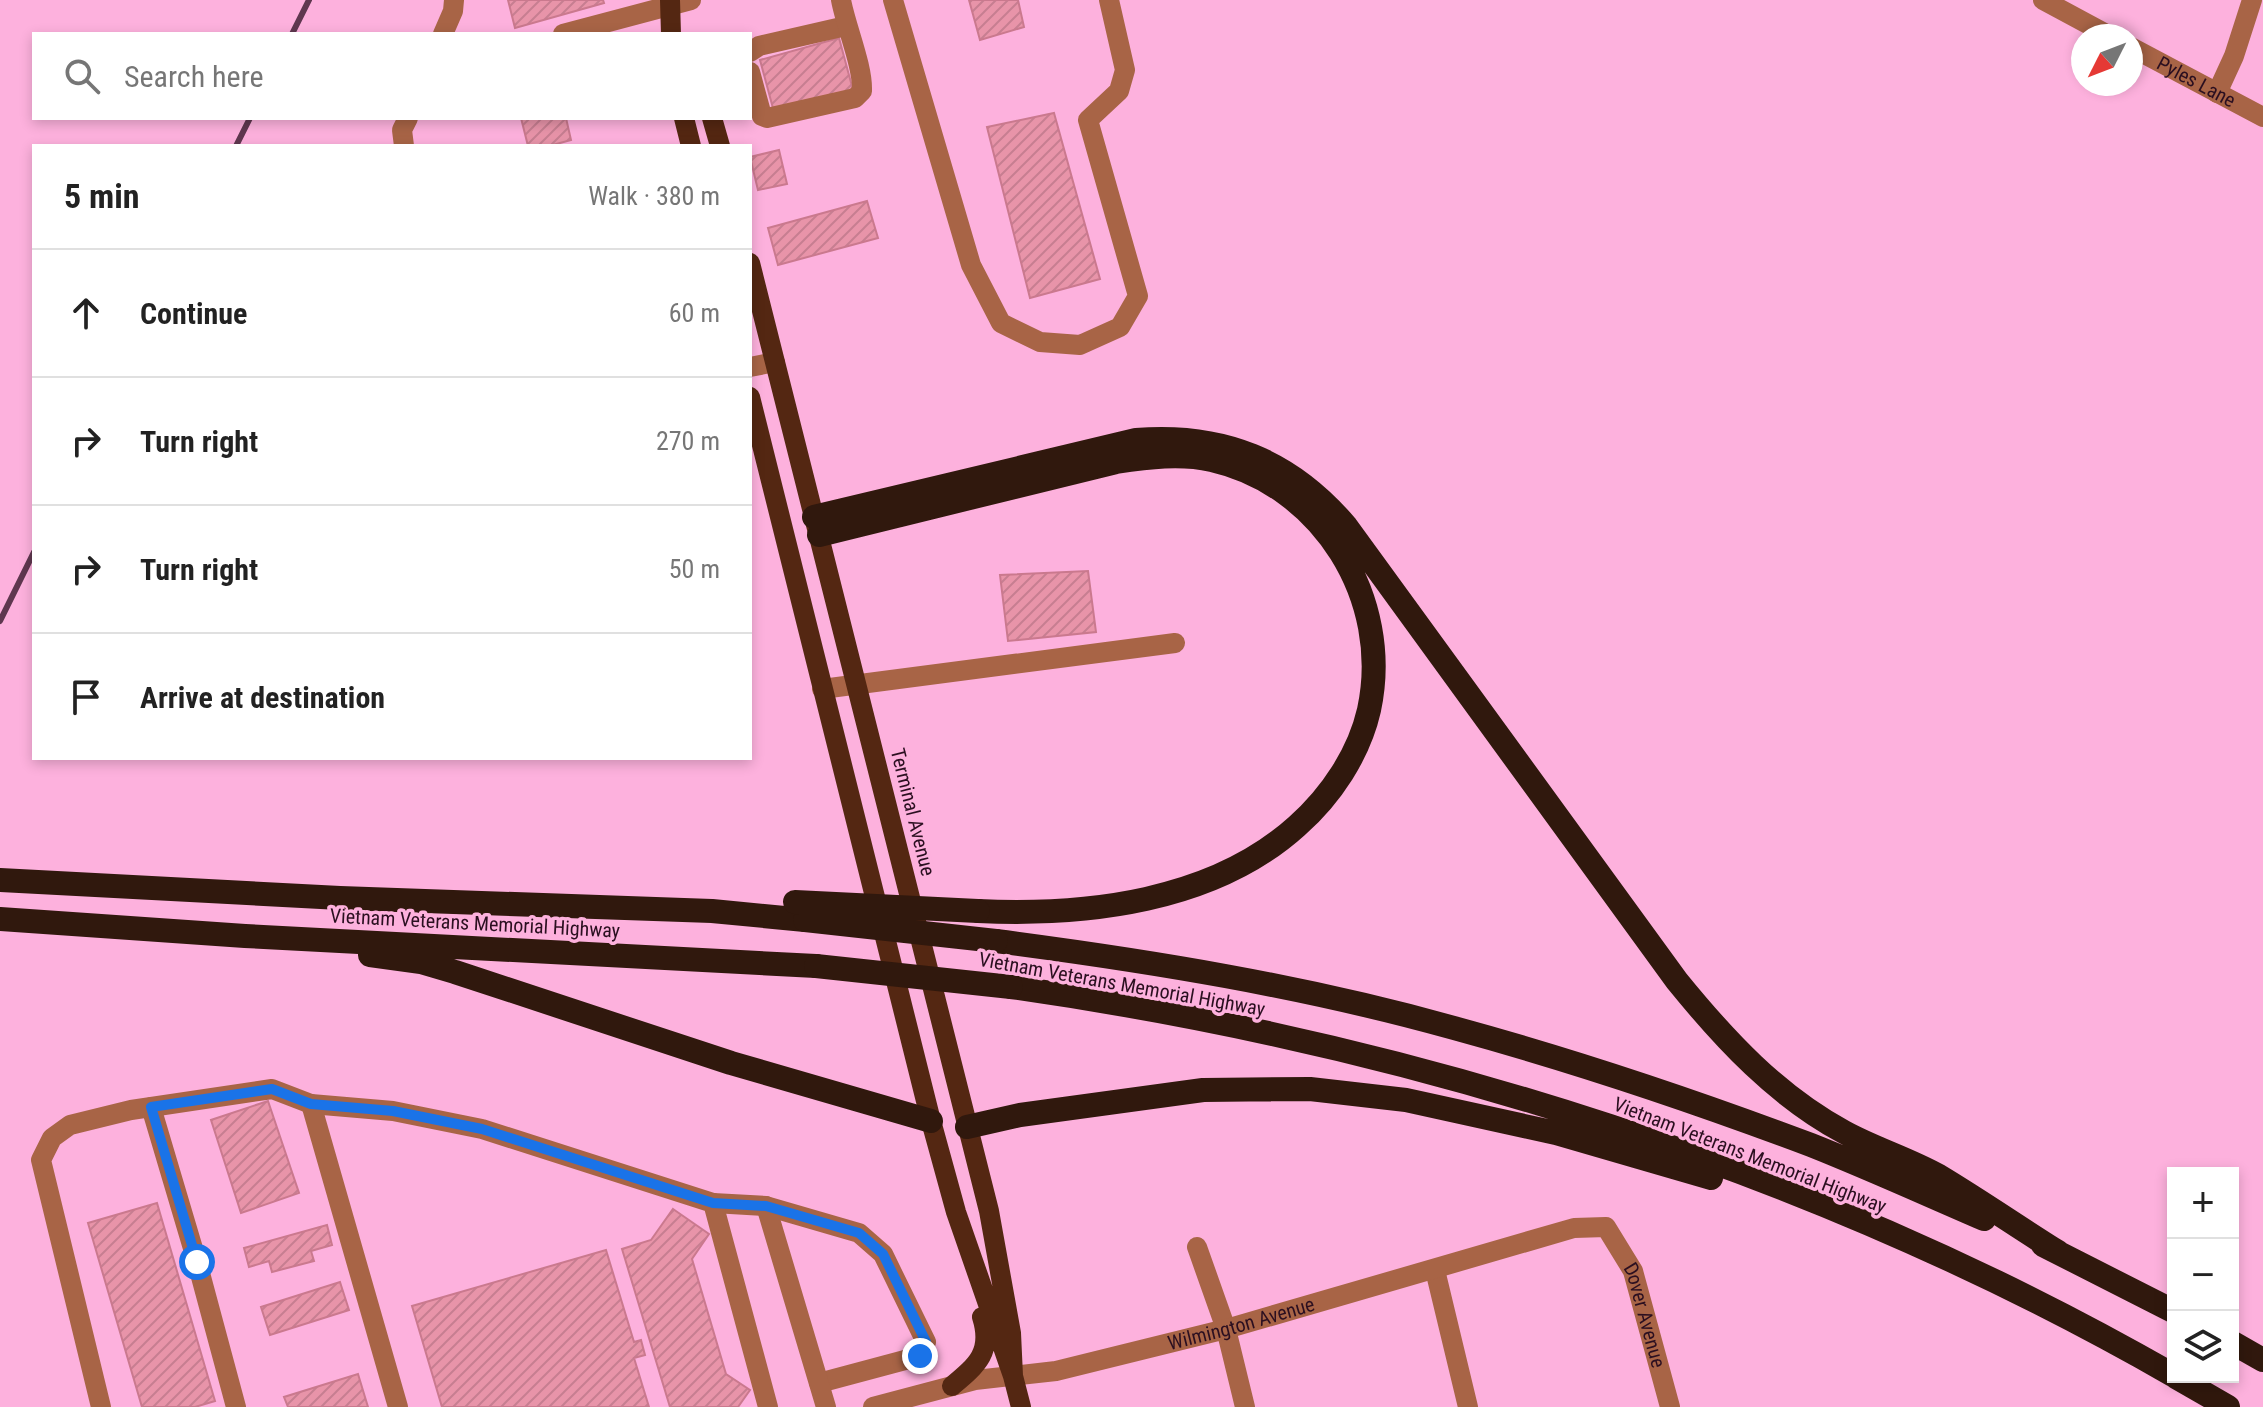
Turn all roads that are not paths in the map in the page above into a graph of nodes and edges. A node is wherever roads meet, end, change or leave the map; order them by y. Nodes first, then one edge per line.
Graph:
1 (454, 0) edge
2 (691, 0) edge
3 (841, 0) edge
4 (893, 0) edge
5 (1109, 0) edge
6 (2043, 0) edge
7 (2252, 0) edge
8 (670, 2) edge
9 (624, 8) edge
10 (2088, 24) edge
11 (846, 26) junction
12 (593, 30) edge
13 (444, 32) edge
14 (671, 32) edge
15 (683, 32) edge
16 (752, 51) edge
17 (2143, 53) edge
18 (752, 79) edge
19 (2217, 93) junction
20 (2263, 117) edge
21 (407, 120) edge
22 (684, 120) edge
23 (713, 120) edge
24 (404, 144) edge
25 (690, 144) edge
26 (719, 144) edge
27 (752, 271) edge
28 (775, 362) junction
29 (752, 367) edge
30 (752, 405) edge
31 (817, 526) junction
32 (783, 532) junction
33 (1175, 643) dead end
34 (856, 684) junction
35 (822, 689) junction
36 (0, 880) edge
37 (800, 911) junction
38 (0, 919) edge
39 (245, 936) junction
40 (311, 1104) junction
41 (151, 1107) junction
42 (931, 1121) junction
43 (967, 1127) junction
44 (713, 1203) junction
45 (766, 1206) junction
46 (956, 1212) junction
47 (1867, 1224) junction
48 (1606, 1227) joint
49 (1197, 1247) dead end
50 (2058, 1252) junction
51 (1435, 1270) junction
52 (2167, 1308) edge
53 (1226, 1329) junction
54 (2239, 1346) edge
55 (2263, 1360) edge
56 (2167, 1372) edge
57 (1013, 1376) junction
58 (819, 1383) junction
59 (2187, 1383) edge
60 (952, 1386) junction
61 (2226, 1406) edge
62 (101, 1407) edge
63 (236, 1407) edge
64 (398, 1407) edge
65 (768, 1407) edge
66 (826, 1407) edge
67 (873, 1407) edge
68 (1021, 1407) edge
69 (1245, 1407) edge
70 (1468, 1407) edge
71 (1670, 1407) edge

1 - 13 street
2 - 8 street
3 - 11 street
4 - 5 street
6 - 10 street
7 - 19 street
8 - 9 street
8 - 14 main road
8 - 15 main road
9 - 12 street
11 - 16 street
11 - 18 street
17 - 19 street, Pyles Lane
19 - 20 street, Pyles Lane
21 - 24 street
22 - 25 main road
23 - 26 main road
27 - 28 main road, Terminal Avenue
28 - 29 street
28 - 31 main road, Terminal Avenue
30 - 32 main road, Terminal Avenue
31 - 32 main road
31 - 34 main road, Terminal Avenue
31 - 37 highway, bridge
31 - 50 highway
32 - 35 main road, Terminal Avenue
33 - 34 street
34 - 35 street
34 - 43 main road, Terminal Avenue
35 - 42 main road, Terminal Avenue
36 - 37 highway, Vietnam Veterans Memorial Highway
37 - 50 highway, Vietnam Veterans Memorial Highway, bridge
38 - 39 highway, Vietnam Veterans Memorial Highway
39 - 42 highway
39 - 47 highway, Vietnam Veterans Memorial Highway, bridge
40 - 41 street
40 - 44 street
40 - 64 street
41 - 62 street
41 - 63 street
42 - 43 main road
42 - 46 main road, Terminal Avenue
43 - 47 highway
43 - 57 main road, Terminal Avenue
44 - 45 street
44 - 65 street
45 - 58 street
45 - 58 street
46 - 57 main road, Terminal Avenue
46 - 60 main road
47 - 56 highway, Vietnam Veterans Memorial Highway
48 - 51 street, Wilmington Avenue
48 - 71 street, Dover Avenue
49 - 53 street
50 - 52 highway, Vietnam Veterans Memorial Highway
51 - 53 street, Wilmington Avenue
51 - 70 street
53 - 57 street, Wilmington Avenue
53 - 69 street
54 - 55 highway
57 - 60 street, Wilmington Avenue
57 - 68 main road, Terminal Avenue
58 - 66 street
59 - 61 highway, Vietnam Veterans Memorial Highway
60 - 67 street, Wilmington Avenue

